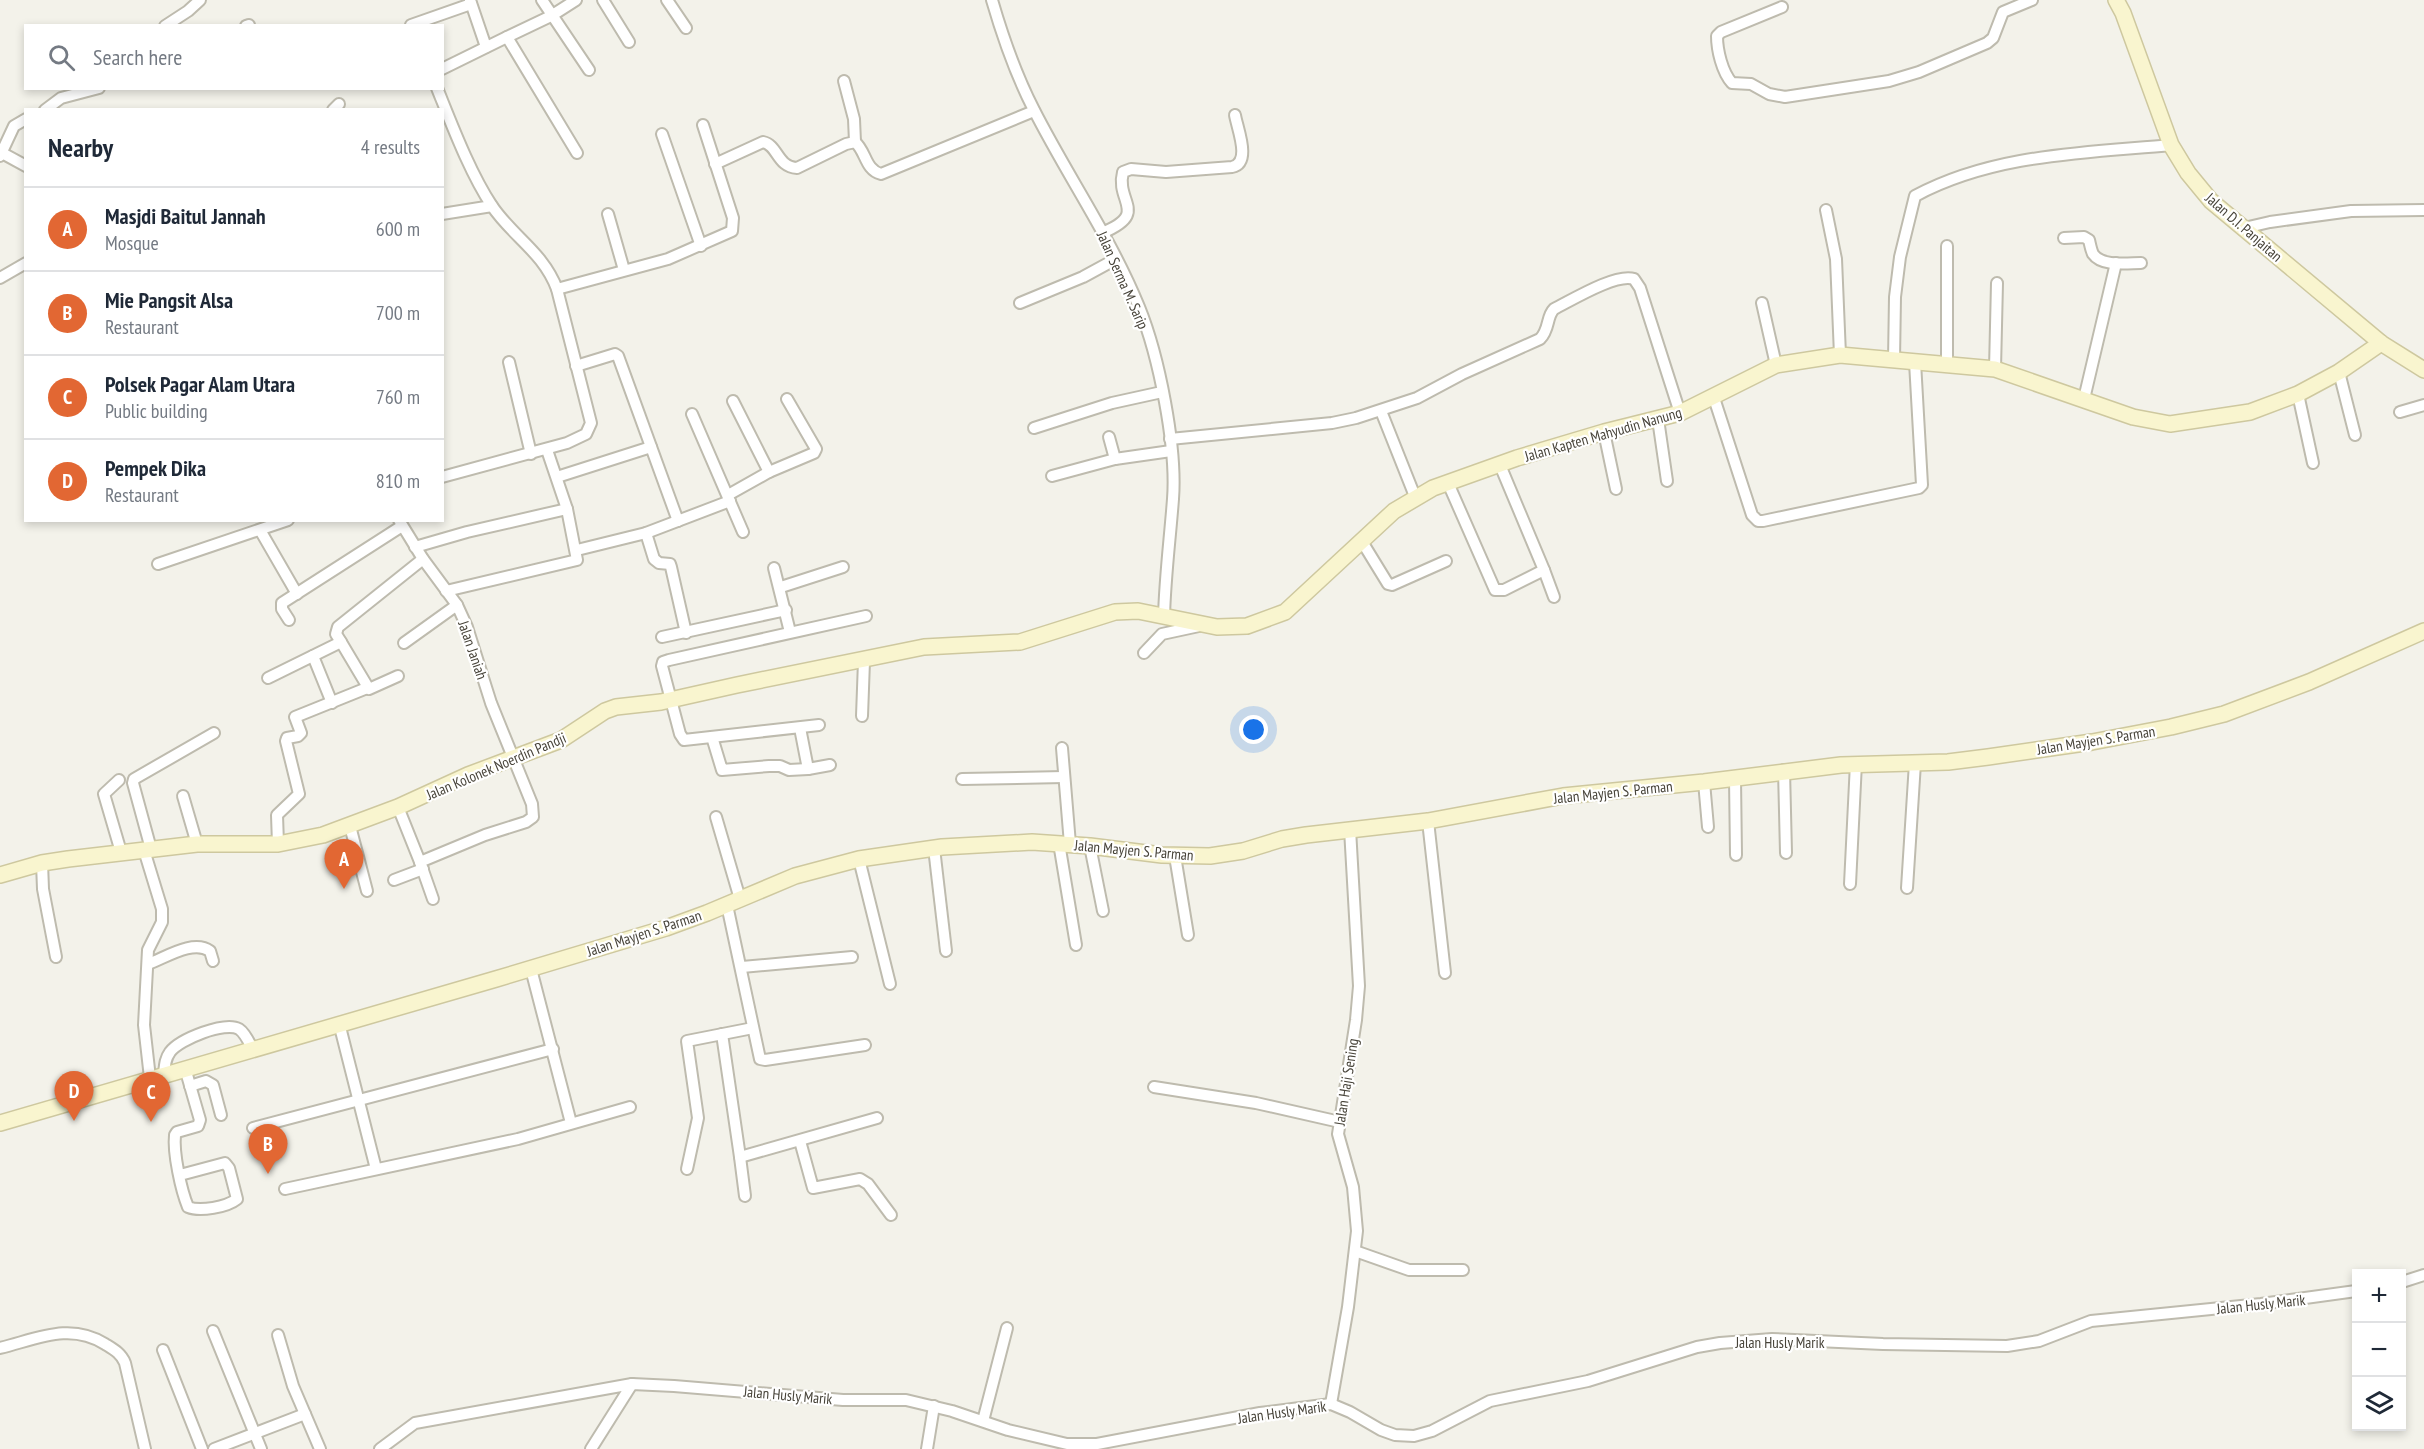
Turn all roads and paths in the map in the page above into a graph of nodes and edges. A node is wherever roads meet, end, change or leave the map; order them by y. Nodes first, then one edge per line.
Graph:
1 (200, 0) edge
2 (542, 0) edge
3 (576, 0) edge
4 (603, 0) edge
5 (667, 0) edge
6 (992, 0) edge
7 (2032, 0) edge
8 (2116, 0) edge
9 (471, 2) edge
10 (1782, 7) dead end
11 (551, 16) junction
12 (168, 24) edge
13 (414, 24) edge
14 (686, 28) dead end
15 (507, 37) junction
16 (629, 42) dead end
17 (486, 47) junction
18 (444, 68) edge
19 (589, 70) dead end
20 (844, 81) dead end
21 (84, 90) edge
22 (437, 90) edge
23 (62, 93) edge
24 (47, 108) edge
25 (1035, 111) junction
26 (1235, 115) dead end
27 (24, 120) edge
28 (703, 125) dead end
29 (662, 134) dead end
30 (855, 142) junction
31 (2170, 145) junction
32 (577, 153) dead end
33 (1, 154) edge
34 (715, 164) junction
35 (24, 165) edge
36 (492, 206) junction
37 (1826, 210) dead end
38 (2424, 210) edge
39 (444, 214) edge
40 (608, 214) dead end
41 (2244, 228) junction
42 (1102, 232) junction
43 (2064, 238) dead end
44 (701, 246) junction
45 (1947, 246) dead end
46 (1116, 259) junction
47 (2116, 263) junction
48 (2141, 263) dead end
49 (24, 264) edge
50 (624, 270) junction
51 (0, 278) edge
52 (1997, 284) dead end
53 (557, 289) junction
54 (1020, 303) dead end
55 (1761, 303) dead end
56 (2380, 343) junction
57 (1840, 355) junction
58 (1894, 360) junction
59 (509, 362) dead end
60 (1915, 362) junction
61 (1947, 364) junction
62 (1776, 365) junction
63 (576, 366) junction
64 (1995, 369) junction
65 (2424, 370) edge
66 (2339, 372) junction
67 (1162, 392) junction
68 (2298, 394) junction
69 (1714, 398) junction
70 (788, 399) dead end
71 (2084, 399) junction
72 (733, 401) dead end
73 (2424, 405) edge
74 (1381, 411) junction
75 (2400, 412) dead end
76 (1680, 413) junction
77 (692, 414) dead end
78 (1658, 419) junction
79 (1034, 428) dead end
80 (1604, 432) junction
81 (2355, 435) dead end
82 (1108, 437) dead end
83 (1170, 445) junction
84 (651, 447) junction
85 (547, 450) junction
86 (531, 454) junction
87 (1115, 459) junction
88 (2313, 463) dead end
89 (1500, 465) junction
90 (769, 472) junction
91 (444, 476) edge
92 (1052, 476) dead end
93 (557, 477) junction
94 (1668, 481) dead end
95 (1448, 483) junction
96 (1616, 489) dead end
97 (729, 498) junction
98 (1416, 499) junction
99 (567, 509) junction
100 (678, 521) junction
101 (282, 522) edge
102 (401, 523) edge
103 (260, 530) junction
104 (743, 532) dead end
105 (646, 533) junction
106 (1361, 540) junction
107 (415, 547) junction
108 (577, 550) junction
109 (423, 559) junction
110 (1446, 561) dead end
111 (158, 564) dead end
112 (843, 567) dead end
113 (774, 568) dead end
114 (1544, 570) junction
115 (781, 587) junction
116 (446, 591) junction
117 (297, 594) junction
118 (1554, 597) dead end
119 (457, 605) junction
120 (786, 610) junction
121 (866, 616) dead end
122 (1164, 617) junction
123 (289, 620) dead end
124 (1205, 625) junction
125 (2424, 631) edge
126 (790, 632) junction
127 (686, 633) junction
128 (662, 638) dead end
129 (341, 642) junction
130 (404, 643) dead end
131 (1144, 653) dead end
132 (313, 657) junction
133 (864, 661) junction
134 (398, 676) dead end
135 (268, 678) dead end
136 (367, 688) junction
137 (672, 699) junction
138 (332, 703) junction
139 (862, 716) dead end
140 (819, 725) dead end
141 (800, 728) junction
142 (214, 733) dead end
143 (712, 737) junction
144 (1062, 748) dead end
145 (514, 758) junction
146 (1915, 763) junction
147 (1856, 764) junction
148 (830, 765) dead end
149 (808, 769) junction
150 (1784, 770) junction
151 (1064, 777) junction
152 (962, 779) dead end
153 (1735, 779) junction
154 (118, 780) dead end
155 (1704, 782) junction
156 (183, 796) dead end
157 (398, 807) junction
158 (716, 817) dead end
159 (1428, 821) junction
160 (350, 826) junction
161 (1708, 827) dead end
162 (1350, 829) junction
163 (197, 844) junction
164 (278, 844) junction
165 (1064, 844) junction
166 (1090, 846) junction
167 (934, 848) junction
168 (148, 849) junction
169 (122, 852) junction
170 (1786, 853) dead end
171 (1736, 855) dead end
172 (1175, 856) junction
173 (859, 859) junction
174 (42, 863) junction
175 (422, 865) junction
176 (0, 875) edge
177 (394, 880) dead end
178 (1850, 884) dead end
179 (1907, 888) dead end
180 (367, 891) dead end
181 (433, 899) dead end
182 (734, 902) junction
183 (1103, 911) dead end
184 (1188, 935) dead end
185 (1076, 945) dead end
186 (945, 951) dead end
187 (56, 957) dead end
188 (852, 957) dead end
189 (213, 961) dead end
190 (148, 964) junction
191 (742, 967) junction
192 (531, 969) junction
193 (1445, 973) dead end
194 (890, 984) dead end
195 (339, 1023) junction
196 (753, 1028) junction
197 (722, 1034) junction
198 (865, 1045) dead end
199 (252, 1048) junction
200 (553, 1050) junction
201 (185, 1068) junction
202 (157, 1076) junction
203 (190, 1086) junction
204 (1154, 1087) dead end
205 (358, 1100) junction
206 (630, 1107) dead end
207 (221, 1115) dead end
208 (877, 1118) dead end
209 (0, 1122) edge
210 (1340, 1122) junction
211 (571, 1123) junction
212 (253, 1128) dead end
213 (800, 1141) junction
214 (740, 1157) junction
215 (376, 1169) junction
216 (687, 1169) dead end
217 (180, 1175) junction
218 (285, 1189) dead end
219 (745, 1196) dead end
220 (891, 1215) dead end
221 (1355, 1251) junction
222 (1463, 1270) dead end
223 (2424, 1275) edge
224 (2406, 1281) edge
225 (2352, 1293) edge
226 (1007, 1328) dead end
227 (213, 1331) dead end
228 (278, 1335) dead end
229 (0, 1348) edge
230 (163, 1350) dead end
231 (632, 1384) junction
232 (1330, 1404) junction
233 (934, 1406) junction
234 (305, 1414) junction
235 (983, 1421) junction
236 (254, 1432) junction
237 (145, 1449) edge
238 (202, 1449) edge
239 (214, 1449) edge
240 (261, 1449) edge
241 (320, 1449) edge
242 (380, 1449) edge
243 (591, 1449) edge
244 (927, 1449) edge

1 - 12 street
2 - 11 street
3 - 11 street
4 - 16 street
5 - 14 street
6 - 25 street, Jalan Serma M. Sarip
7 - 10 street
8 - 31 street, Jalan D.I. Panjaitan
9 - 13 street
9 - 17 street
11 - 15 street
11 - 19 street
15 - 17 street
15 - 32 street
17 - 18 street
20 - 30 street
21 - 23 street
22 - 36 street
23 - 24 street
25 - 30 street
25 - 42 street, Jalan Serma M. Sarip
26 - 42 street
27 - 33 street
28 - 34 street
29 - 44 street
30 - 34 street
31 - 41 street, Jalan D.I. Panjaitan
31 - 58 street
33 - 35 street
34 - 44 street
36 - 39 street
36 - 53 street
37 - 57 street
38 - 41 street
40 - 50 street
41 - 56 street, Jalan D.I. Panjaitan
42 - 46 street, Jalan Serma M. Sarip
43 - 47 street
44 - 50 street
45 - 61 street
46 - 54 street
46 - 67 street, Jalan Serma M. Sarip
47 - 48 street
47 - 71 street
49 - 51 street
50 - 53 street
52 - 64 street
53 - 63 street
55 - 62 street
56 - 65 street, Jalan D.I. Panjaitan
56 - 66 street, Jalan Kapten Mahyudin Nanung
57 - 58 street, Jalan Kapten Mahyudin Nanung
57 - 62 street, Jalan Kapten Mahyudin Nanung
58 - 60 street, Jalan Kapten Mahyudin Nanung
59 - 86 street
60 - 61 street, Jalan Kapten Mahyudin Nanung
60 - 69 street
61 - 64 street, Jalan Kapten Mahyudin Nanung
62 - 69 street, Jalan Kapten Mahyudin Nanung
63 - 84 street
63 - 85 street
64 - 71 street, Jalan Kapten Mahyudin Nanung
66 - 68 street, Jalan Kapten Mahyudin Nanung
66 - 81 street
67 - 79 street
67 - 83 street, Jalan Serma M. Sarip
68 - 71 street, Jalan Kapten Mahyudin Nanung
68 - 88 street
69 - 76 street, Jalan Kapten Mahyudin Nanung
70 - 90 street
72 - 90 street
73 - 75 street
74 - 76 street
74 - 83 street
74 - 98 street
76 - 78 street, Jalan Kapten Mahyudin Nanung
77 - 97 street
78 - 80 street, Jalan Kapten Mahyudin Nanung
78 - 94 street
80 - 89 street, Jalan Kapten Mahyudin Nanung
80 - 96 street
82 - 87 street
83 - 87 street
83 - 122 street, Jalan Serma M. Sarip
84 - 93 street
84 - 100 street
85 - 86 street
85 - 93 street
86 - 91 street
87 - 92 street
89 - 95 street, Jalan Kapten Mahyudin Nanung
89 - 114 street
90 - 97 street
93 - 99 street
95 - 98 street, Jalan Kapten Mahyudin Nanung
95 - 114 street
97 - 100 street
97 - 104 street
98 - 106 street, Jalan Kapten Mahyudin Nanung
99 - 107 street
99 - 108 street
100 - 105 street
101 - 103 street
102 - 107 street, Jalan Janiah
102 - 117 street
103 - 111 street
103 - 117 street
105 - 108 street
105 - 127 street
106 - 110 street
106 - 124 street, Jalan Kapten Mahyudin Nanung
107 - 109 street, Jalan Janiah
108 - 116 street
109 - 116 street, Jalan Janiah
109 - 129 street
112 - 115 street
113 - 115 street
114 - 118 street
115 - 120 street
116 - 119 street, Jalan Janiah
117 - 123 street
119 - 130 street
119 - 145 street, Jalan Janiah
120 - 126 street
120 - 127 street
121 - 126 street
122 - 124 street, Jalan Kapten Mahyudin Nanung
122 - 133 street, Jalan Kolonek Noerdin Pandji
124 - 131 street
125 - 146 street, Jalan Mayjen S. Parman
126 - 137 street
127 - 128 street
129 - 132 street
129 - 136 street
132 - 135 street
132 - 138 street
133 - 137 street, Jalan Kolonek Noerdin Pandji
133 - 139 street
134 - 136 street
136 - 138 street
137 - 143 street
137 - 145 street, Jalan Kolonek Noerdin Pandji
138 - 164 street
140 - 141 street
141 - 143 street
141 - 149 street
142 - 168 street
143 - 149 street
144 - 151 street
145 - 157 street, Jalan Kolonek Noerdin Pandji
145 - 175 street, Jalan Janiah
146 - 147 street, Jalan Mayjen S. Parman
146 - 179 street
147 - 150 street, Jalan Mayjen S. Parman
147 - 178 street
148 - 149 street
150 - 153 street, Jalan Mayjen S. Parman
150 - 170 street
151 - 152 street
151 - 165 street
153 - 155 street, Jalan Mayjen S. Parman
153 - 171 street
154 - 169 street
155 - 159 street, Jalan Mayjen S. Parman
155 - 161 street
156 - 163 street
157 - 160 street, Jalan Kolonek Noerdin Pandji
157 - 175 street
158 - 182 street
159 - 162 street, Jalan Mayjen S. Parman
159 - 193 street
160 - 164 street, Jalan Kolonek Noerdin Pandji
160 - 180 street
162 - 172 street, Jalan Mayjen S. Parman
162 - 210 street, Jalan Haji Sening
163 - 164 street, Jalan Kolonek Noerdin Pandji
163 - 168 street, Jalan Kolonek Noerdin Pandji
165 - 166 street, Jalan Mayjen S. Parman
165 - 167 street, Jalan Mayjen S. Parman
165 - 185 street
166 - 172 street, Jalan Mayjen S. Parman
166 - 183 street
167 - 173 street, Jalan Mayjen S. Parman
167 - 186 street
168 - 169 street, Jalan Kolonek Noerdin Pandji
168 - 190 street
169 - 174 street, Jalan Kolonek Noerdin Pandji
172 - 184 street
173 - 182 street, Jalan Mayjen S. Parman
173 - 194 street
174 - 176 street, Jalan Kolonek Noerdin Pandji
174 - 187 street
175 - 177 street
175 - 181 street
182 - 191 street
182 - 192 street, Jalan Mayjen S. Parman
188 - 191 street
189 - 190 street
190 - 202 street
191 - 196 street
192 - 195 street, Jalan Mayjen S. Parman
192 - 200 street
195 - 199 street, Jalan Mayjen S. Parman
195 - 205 street
196 - 197 street
196 - 198 street
197 - 214 street
197 - 216 street
199 - 201 street, Jalan Mayjen S. Parman
199 - 202 street
200 - 205 street
200 - 211 street
201 - 202 street, Jalan Mayjen S. Parman
201 - 203 street
202 - 209 street, Jalan Mayjen S. Parman
203 - 207 street
203 - 217 street
204 - 210 street
205 - 212 street
205 - 215 street
206 - 211 street
208 - 213 street
210 - 221 street, Jalan Haji Sening
211 - 215 street
213 - 214 street
213 - 220 street
214 - 219 street
215 - 218 street
217 - 217 street
221 - 222 street
221 - 232 street, Jalan Haji Sening
223 - 224 street
225 - 232 street, Jalan Husly Marik
226 - 235 street
227 - 236 street
228 - 234 street
229 - 237 street
230 - 238 street
231 - 233 street, Jalan Husly Marik
231 - 242 street, Jalan Husly Marik
231 - 243 street
232 - 235 street, Jalan Husly Marik
233 - 235 street, Jalan Husly Marik
233 - 244 street
234 - 236 street
234 - 241 street
236 - 239 street
236 - 240 street

